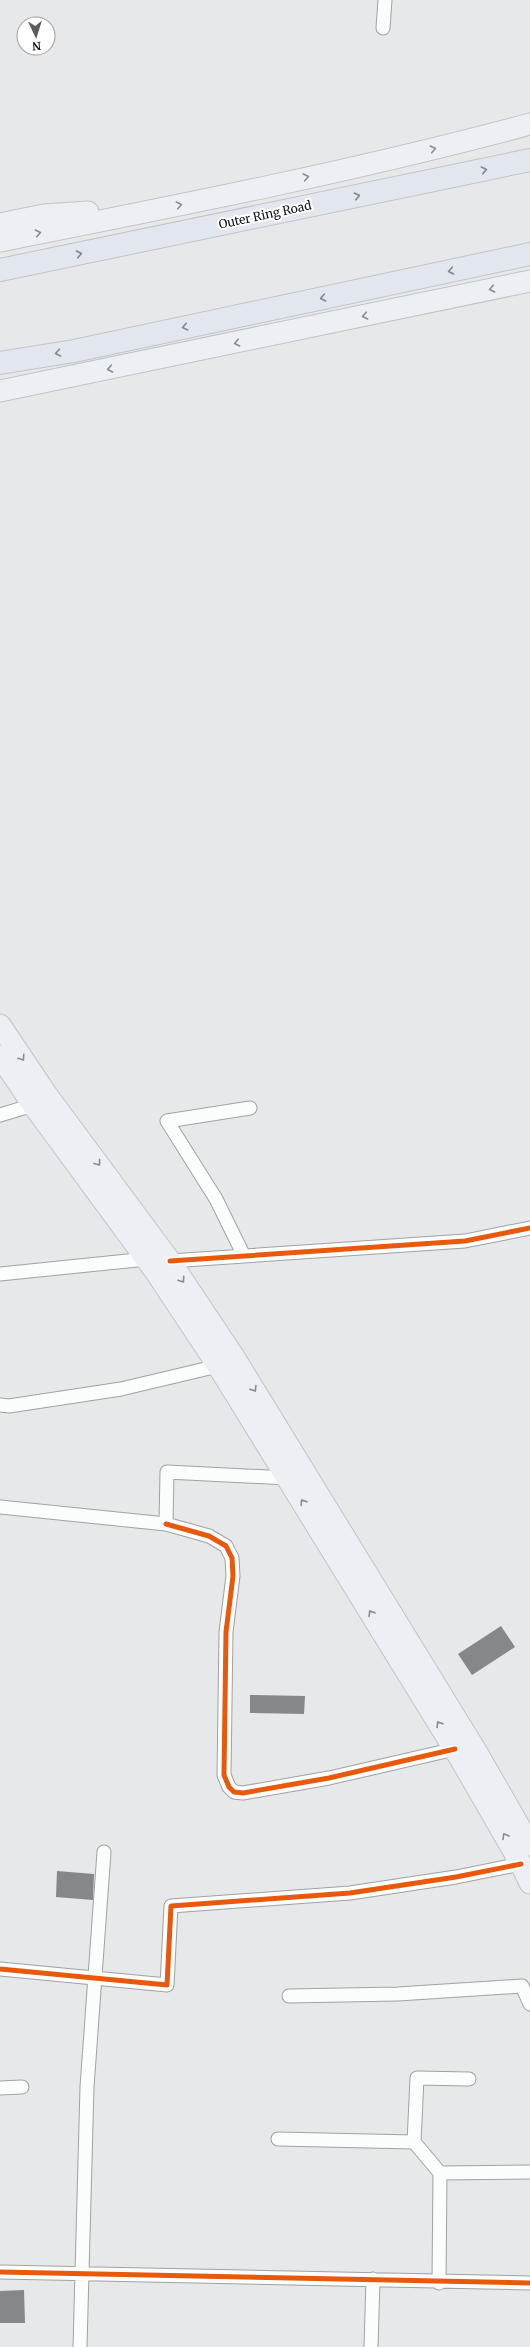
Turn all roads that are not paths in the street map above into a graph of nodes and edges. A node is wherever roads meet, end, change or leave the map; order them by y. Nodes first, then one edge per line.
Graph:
1 (385, 0) edge
2 (383, 28) dead end
3 (530, 124) edge
4 (530, 160) edge
5 (154, 210) junction
6 (0, 224) edge
7 (0, 241) edge
8 (530, 254) edge
9 (0, 270) edge
10 (530, 281) edge
11 (0, 363) edge
12 (0, 391) edge
13 (0, 1026) edge
14 (0, 1056) edge
15 (33, 1105) junction
16 (250, 1108) dead end
17 (0, 1115) edge
18 (530, 1228) edge
19 (244, 1256) junction
20 (147, 1259) junction
21 (170, 1261) junction
22 (0, 1274) edge
23 (226, 1362) junction
24 (0, 1405) edge
25 (288, 1478) junction
26 (0, 1507) edge
27 (166, 1524) junction
28 (455, 1749) junction
29 (530, 1845) edge
30 (104, 1852) dead end
31 (521, 1864) junction
32 (530, 1883) edge
33 (0, 1969) edge
34 (94, 1978) junction
35 (289, 1996) dead end
36 (530, 2004) edge
37 (468, 2079) dead end
38 (22, 2087) dead end
39 (0, 2088) edge
40 (278, 2139) dead end
41 (414, 2142) junction
42 (530, 2172) edge
43 (440, 2173) junction
44 (0, 2272) edge
45 (81, 2274) junction
46 (373, 2279) junction
47 (439, 2283) junction
48 (530, 2283) edge
49 (80, 2347) edge
50 (371, 2347) edge

1 - 2 street
5 -> 3 main road
9 -> 4 highway, Outer Ring Road
5 - 6 main road
7 -> 5 main road
8 -> 11 highway
10 -> 12 main road
13 -> 21 main road
14 - 15 main road
15 - 17 street
15 - 20 main road
16 - 19 street
18 - 19 street
19 - 21 street
20 - 22 street
20 - 23 main road
21 -> 23 main road
23 - 24 street
23 - 25 main road
23 -> 29 main road
25 - 27 street
28 -> 25 main road
26 - 27 street
27 - 28 street
31 -> 28 main road
30 - 34 street
31 - 32 main road
31 - 34 street
33 - 34 street
34 - 45 street
35 - 36 street
37 - 41 street
38 - 39 street
40 - 41 street
41 - 43 street
42 - 43 street
43 - 47 street
44 - 45 street
45 - 46 street
45 - 49 street
46 - 47 street
46 - 50 street
47 - 48 street

